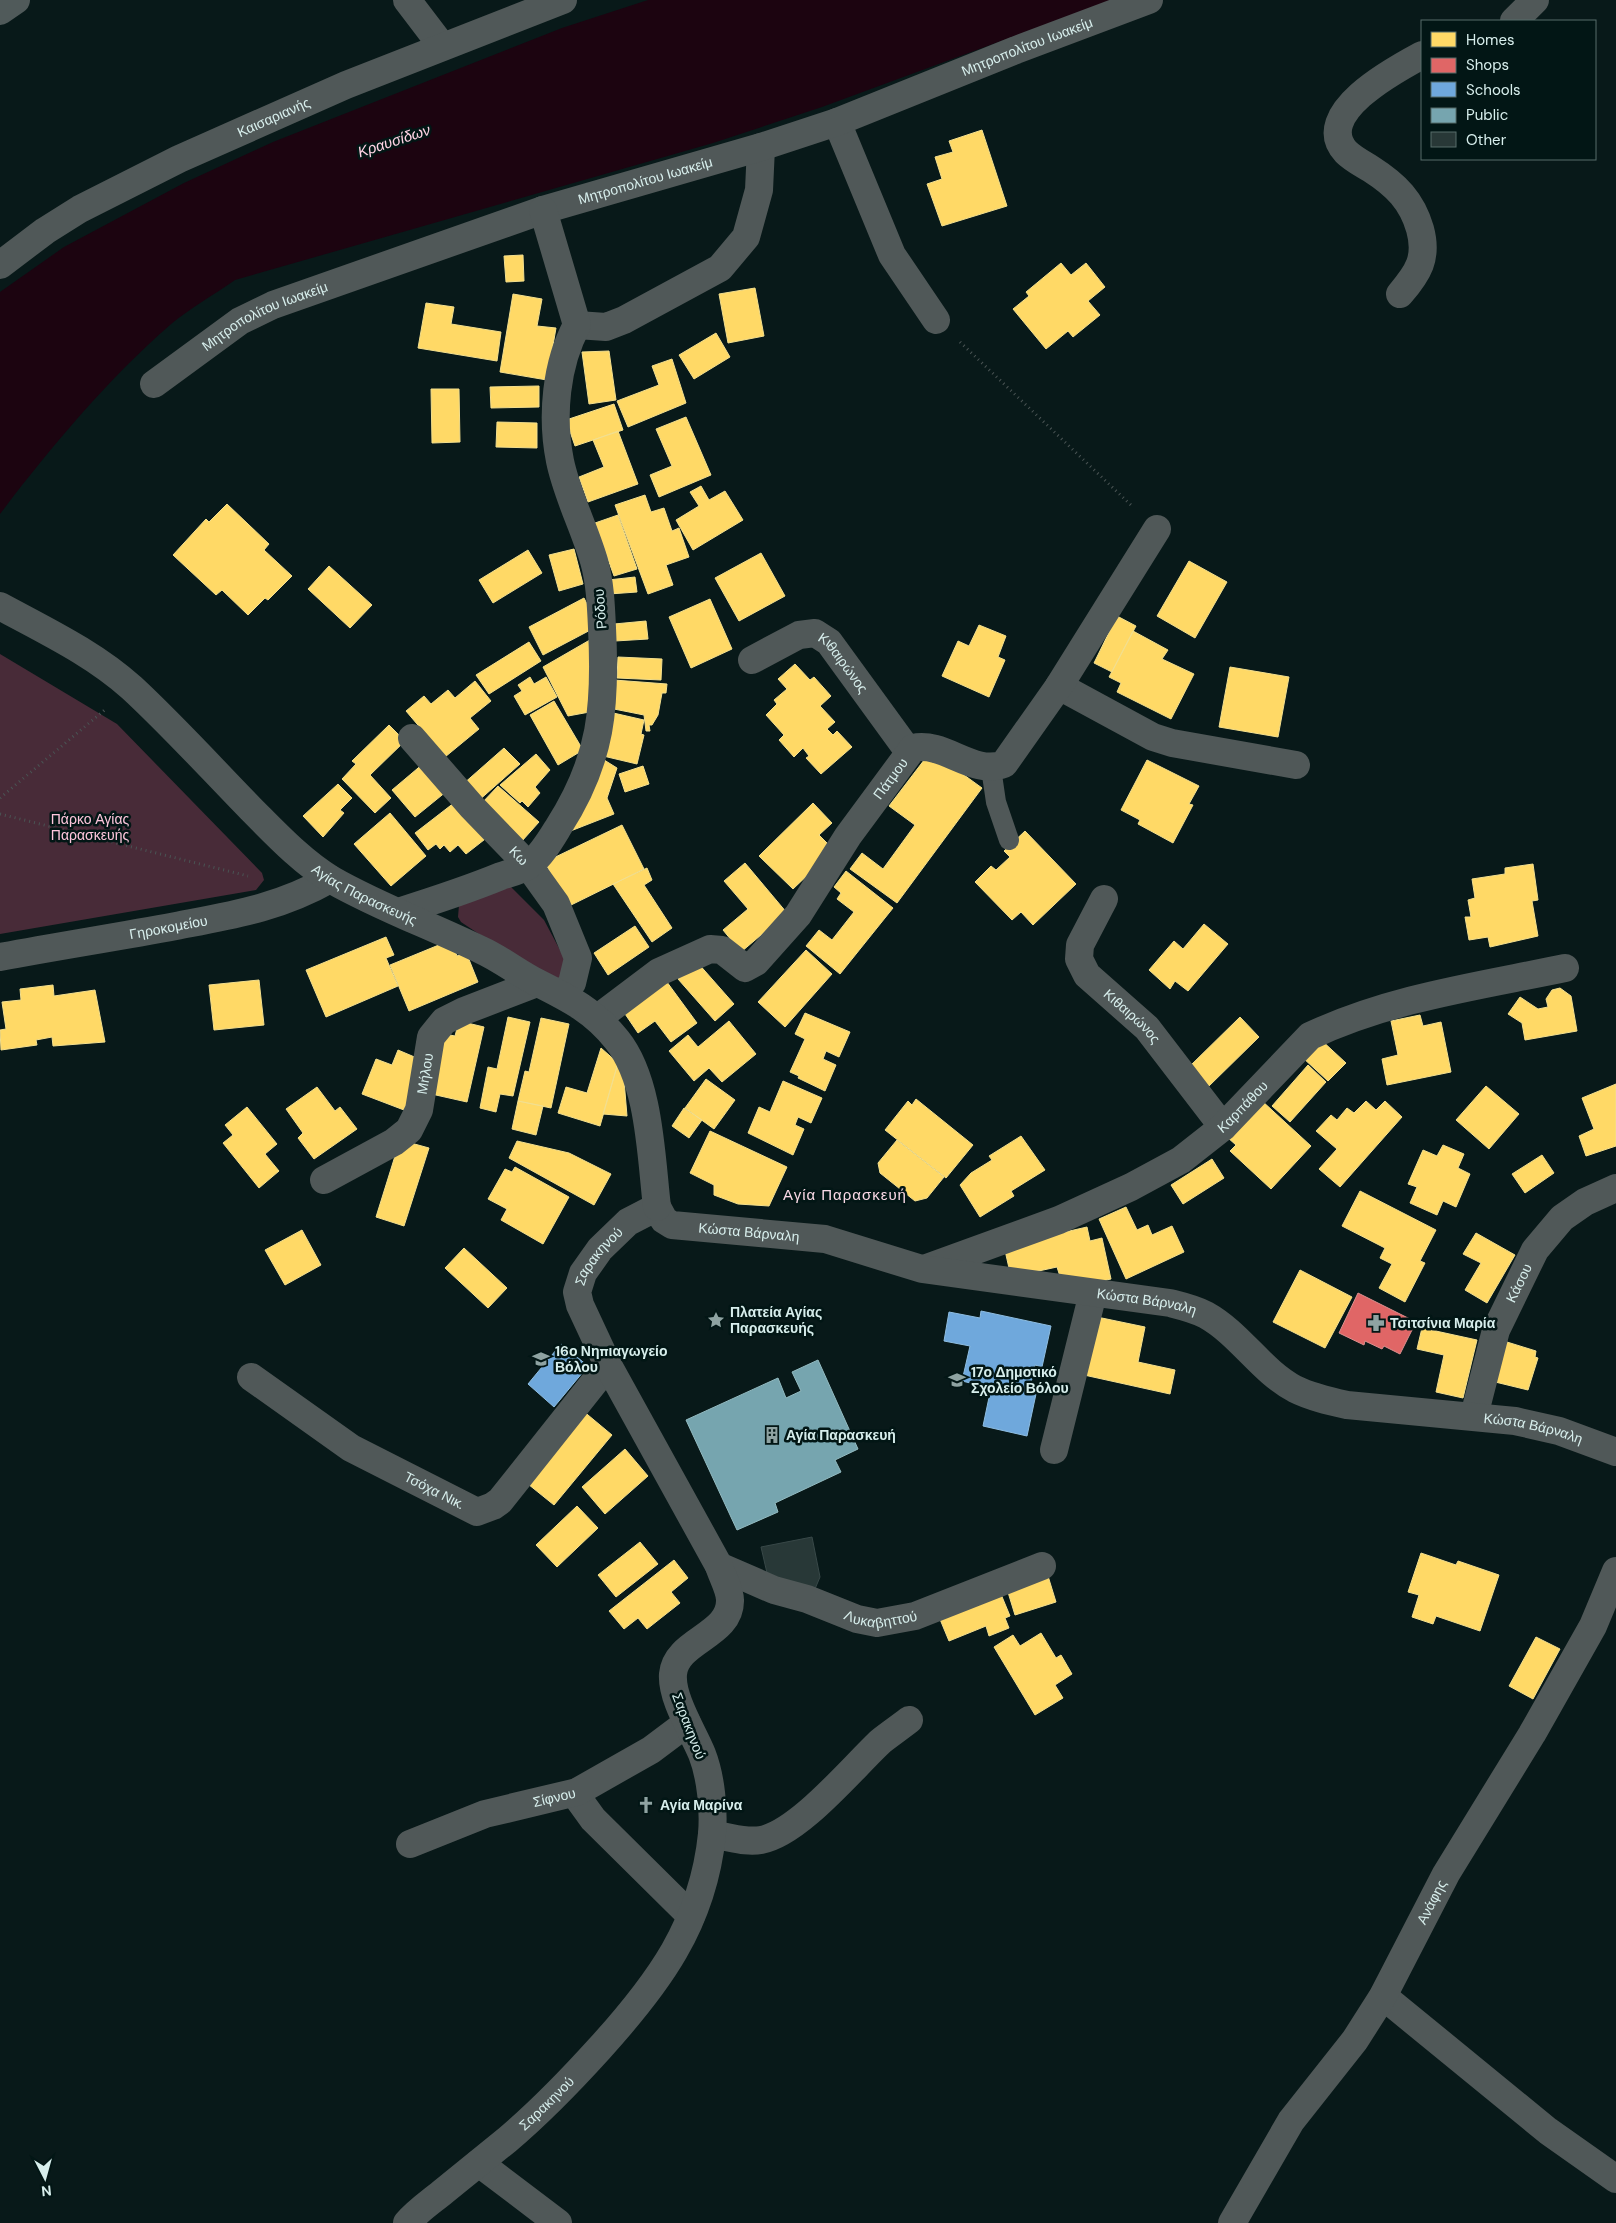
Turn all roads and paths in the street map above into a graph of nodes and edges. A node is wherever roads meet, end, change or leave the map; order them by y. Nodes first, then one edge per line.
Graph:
1 (16, 0) edge
2 (407, 0) edge
3 (563, 0) edge
4 (1149, 0) edge
5 (1535, 0) edge
6 (0, 12) edge
7 (1515, 20) edge
8 (442, 46) junction
9 (1421, 56) edge
10 (837, 122) junction
11 (761, 147) junction
12 (543, 210) junction
13 (0, 265) edge
14 (1400, 294) dead end
15 (936, 320) joint
16 (578, 325) junction
17 (154, 384) dead end
18 (1157, 530) joint
19 (0, 606) edge
20 (752, 660) dead end
21 (1059, 686) junction
22 (131, 688) junction
23 (412, 738) dead end
24 (909, 752) junction
25 (1296, 765) dead end
26 (991, 768) junction
27 (0, 798) edge
28 (0, 814) edge
29 (1009, 840) dead end
30 (528, 865) junction
31 (254, 878) dead end
32 (330, 879) junction
33 (1104, 899) dead end
34 (398, 912) junction
35 (0, 956) edge
36 (1565, 968) dead end
37 (537, 983) junction
38 (563, 994) junction
39 (598, 1018) junction
40 (1223, 1127) junction
41 (324, 1180) dead end
42 (1616, 1188) edge
43 (657, 1207) junction
44 (922, 1269) junction
45 (1093, 1292) junction
46 (608, 1365) junction
47 (251, 1377) dead end
48 (1474, 1416) junction
49 (1054, 1450) dead end
50 (1616, 1452) edge
51 (719, 1566) junction
52 (1042, 1566) dead end
53 (1616, 1571) edge
54 (909, 1720) dead end
55 (687, 1723) junction
56 (577, 1792) junction
57 (712, 1835) junction
58 (410, 1844) dead end
59 (691, 1916) junction
60 (1383, 1996) junction
61 (479, 2163) junction
62 (1616, 2179) edge
63 (407, 2223) edge
64 (558, 2223) edge
65 (1232, 2223) edge

1 - 6 main road
2 - 8 street
3 - 8 street, Καισαριανής
4 - 10 street, Μητροπολίτου Ιωακείμ
5 - 7 street
8 - 13 street, Καισαριανής
9 - 14 street
10 - 11 street, Μητροπολίτου Ιωακείμ
10 - 15 street
11 - 12 street, Μητροπολίτου Ιωακείμ
11 - 16 street
12 - 16 street
12 - 17 street, Μητροπολίτου Ιωακείμ
15 - 18 path
16 - 30 street, Ρόδου
18 - 21 street
19 - 22 street, Αγίας Παρασκευής
20 - 24 street, Κιθαιρώνος
21 - 25 street
21 - 26 street
22 - 27 path
22 - 32 street, Αγίας Παρασκευής
23 - 30 street, Κω
24 - 26 street, Πάτμου
24 - 39 street, Πάτμου
26 - 29 lane
28 - 31 path
30 - 34 street, Ρόδου
30 - 38 street, Κω
32 - 34 street, Αγίας Παρασκευής
32 - 35 street, Γηροκομείου
33 - 40 street, Κιθαιρώνος
34 - 37 street, Αγίας Παρασκευής
36 - 40 street, Καρπάθου
37 - 38 street, Αγίας Παρασκευής
37 - 41 street, Μήλου
38 - 39 street, Αγίας Παρασκευής
39 - 43 street, Αγίας Παρασκευής
40 - 44 street, Καρπάθου
42 - 48 street, Κάσου
43 - 44 street, Κώστα Βάρναλη
43 - 46 street, Σαρακηνού
44 - 45 street, Κώστα Βάρναλη
45 - 48 street, Κώστα Βάρναλη
45 - 49 street
46 - 47 street, Τσόχα Νικ.
46 - 51 street, Σαρακηνού
48 - 50 street, Κώστα Βάρναλη
51 - 52 street, Λυκαβηττού
51 - 55 street, Σαρακηνού
53 - 60 street, Ανάφης
54 - 57 street
55 - 56 street, Σίφνου
55 - 57 street, Σαρακηνού
56 - 58 street, Σίφνου
56 - 59 street
57 - 59 street, Σαρακηνού
59 - 61 street, Σαρακηνού
60 - 62 street
60 - 65 street, Ανάφης
61 - 63 street, Σαρακηνού
61 - 64 street

